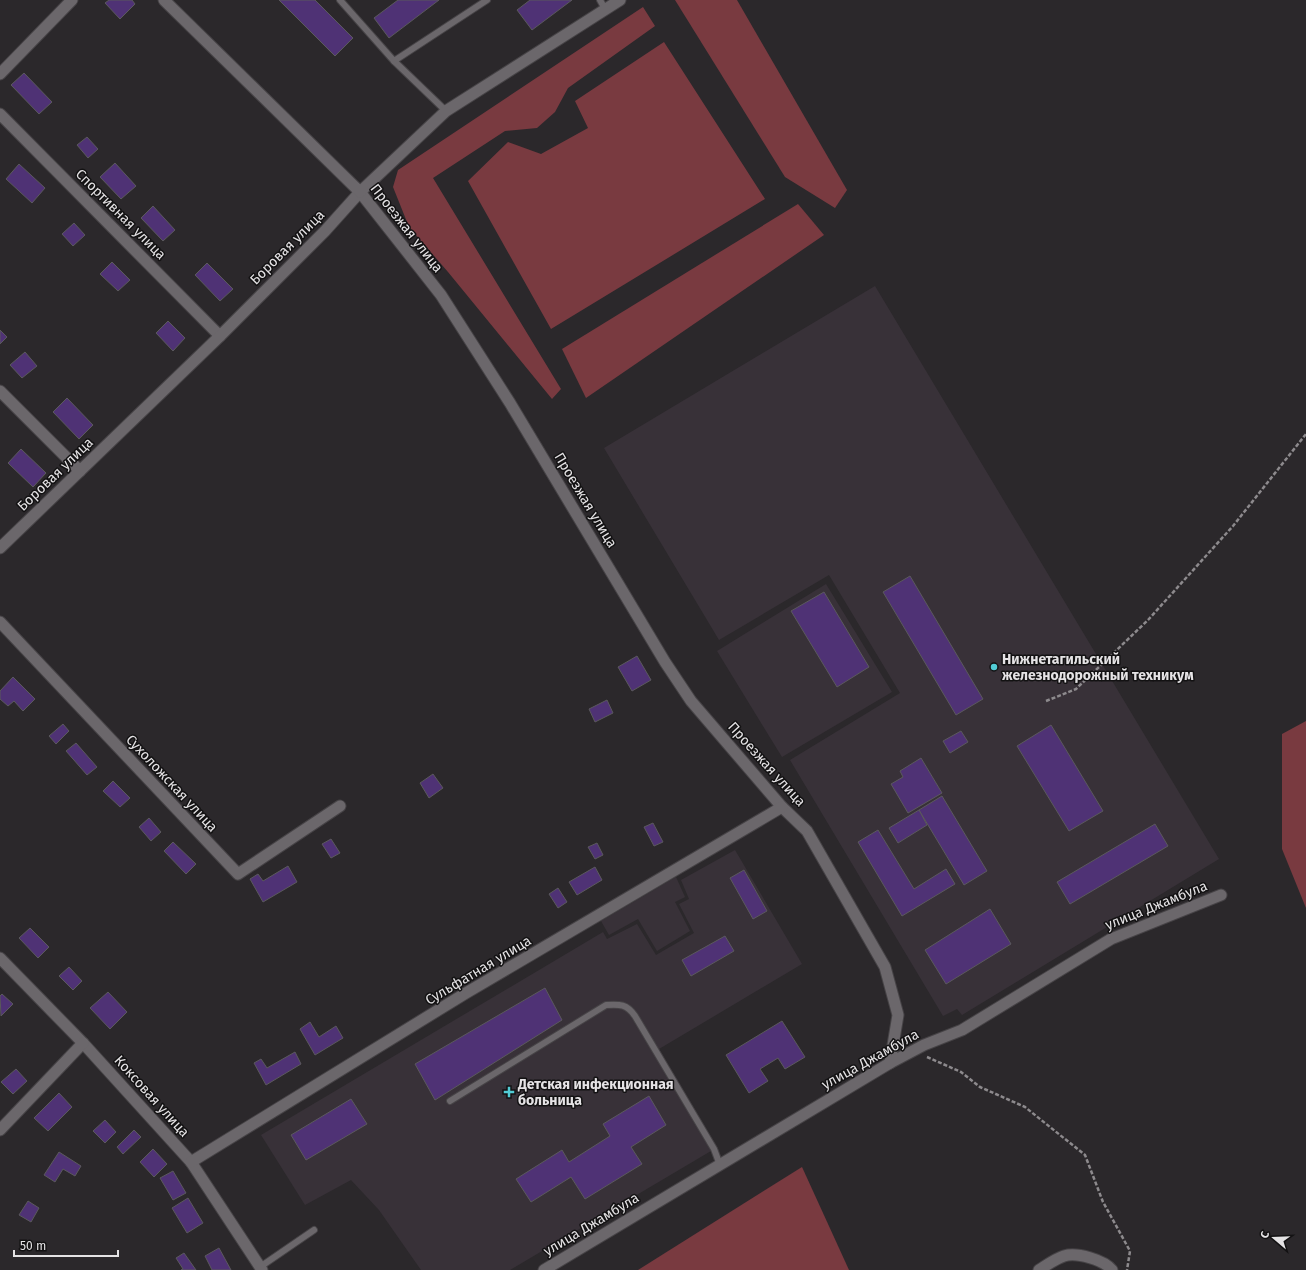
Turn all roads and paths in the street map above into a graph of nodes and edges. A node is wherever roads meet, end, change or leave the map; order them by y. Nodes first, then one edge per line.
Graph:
1 (72, 0) edge
2 (164, 0) edge
3 (340, 0) edge
4 (487, 0) edge
5 (620, 0) edge
6 (602, 4) edge
7 (394, 61) junction
8 (0, 74) edge
9 (446, 111) junction
10 (0, 114) edge
11 (360, 192) junction
12 (220, 336) junction
13 (0, 391) edge
14 (1306, 434) edge
15 (80, 471) junction
16 (0, 548) edge
17 (0, 622) edge
18 (1046, 701) dead end
19 (340, 806) dead end
20 (782, 807) junction
21 (1221, 895) dead end
22 (0, 958) edge
23 (83, 1043) junction
24 (924, 1045) junction
25 (890, 1063) junction
26 (450, 1101) dead end
27 (0, 1130) edge
28 (191, 1162) junction
29 (720, 1165) junction
30 (314, 1230) dead end
31 (261, 1268) edge
32 (544, 1270) edge
33 (1039, 1270) edge
34 (1112, 1270) edge
35 (1127, 1270) edge

1 - 8 street
2 - 11 street, Проезжая улица
3 - 7 lane
4 - 7 lane
5 - 6 street, Боровая улица
6 - 9 street, Боровая улица
7 - 9 lane
9 - 11 street, Боровая улица
10 - 12 street, Спортивная улица
11 - 12 street, Боровая улица
11 - 20 street, Проезжая улица
12 - 15 street, Боровая улица
13 - 15 street
14 - 18 path
15 - 16 street, Боровая улица
17 - 19 street, Сухоложская улица
20 - 25 street, Проезжая улица
20 - 28 street, Сульфатная улица
21 - 24 street, улица Джамбула
22 - 23 street, Коксовая улица
23 - 27 street
23 - 28 street, Коксовая улица
24 - 25 street, улица Джамбула
24 - 35 path
25 - 29 street, улица Джамбула
26 - 29 lane
28 - 31 street, Коксовая улица
29 - 32 street, улица Джамбула
30 - 31 lane
33 - 34 street

